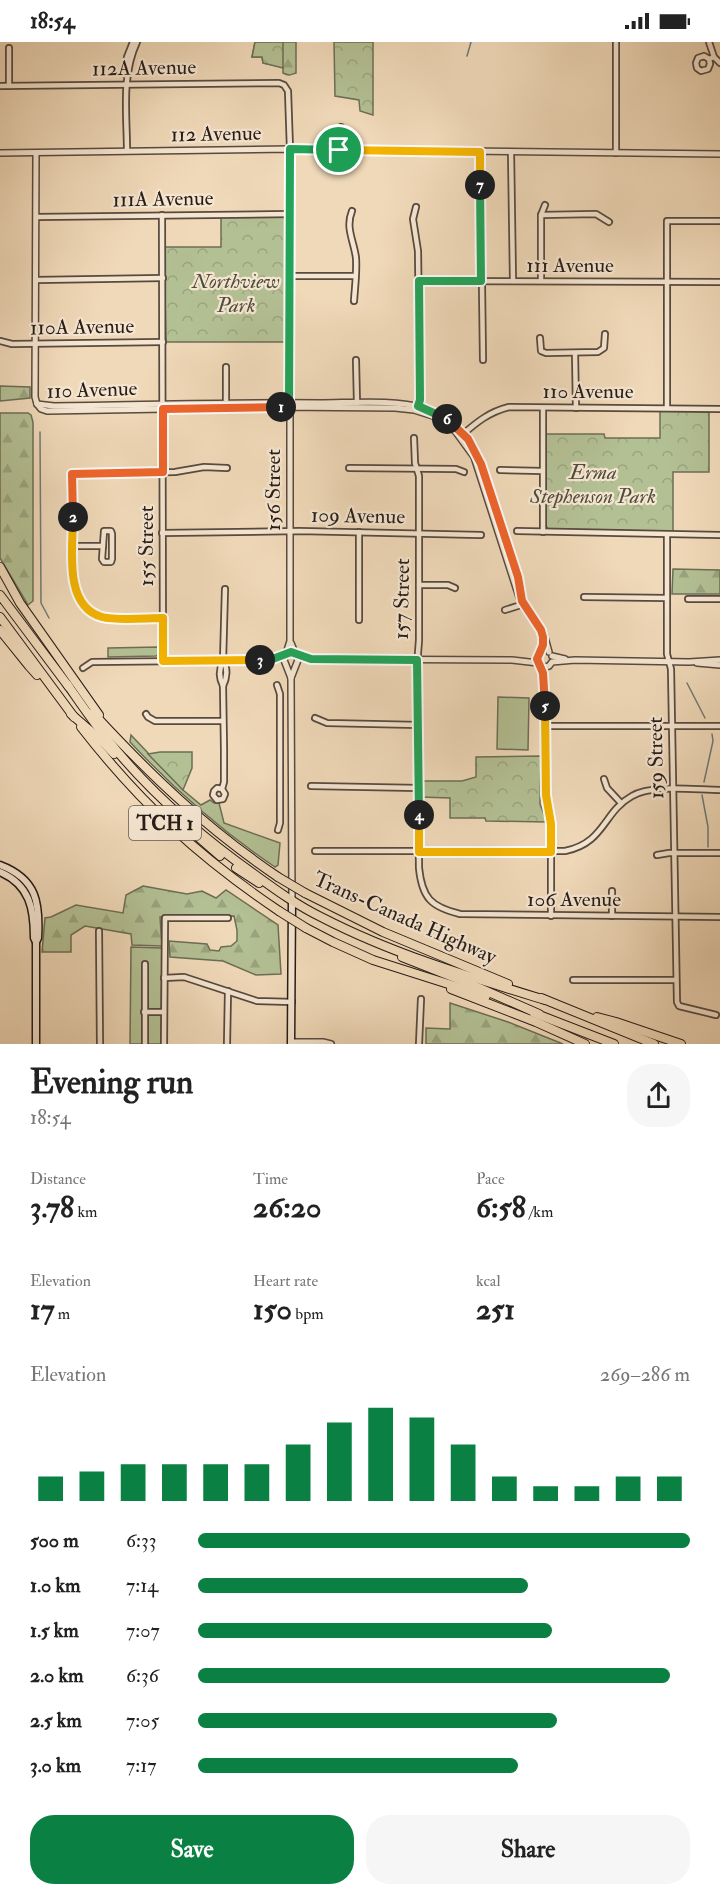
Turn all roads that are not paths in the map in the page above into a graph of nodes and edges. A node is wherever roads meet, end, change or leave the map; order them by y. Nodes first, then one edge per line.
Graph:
1 (135, 42) edge
2 (616, 42) edge
3 (709, 42) edge
4 (9, 48) dead end
5 (720, 63) edge
6 (127, 83) junction
7 (0, 86) edge
8 (9, 86) junction
9 (286, 88) joint
10 (341, 127) dead end
11 (290, 149) junction
12 (339, 150) junction
13 (127, 151) junction
14 (480, 152) junction
15 (511, 152) junction
16 (0, 153) edge
17 (36, 153) junction
18 (616, 153) junction
19 (720, 154) edge
20 (545, 205) dead end
21 (416, 207) dead end
22 (352, 211) dead end
23 (290, 214) junction
24 (162, 215) junction
25 (541, 215) junction
26 (36, 217) junction
27 (609, 222) dead end
28 (720, 222) edge
29 (290, 276) junction
30 (355, 276) junction
31 (163, 278) junction
32 (36, 280) junction
33 (419, 281) junction
34 (481, 281) junction
35 (513, 281) junction
36 (541, 281) junction
37 (667, 282) junction
38 (720, 282) edge
39 (354, 301) dead end
40 (605, 334) dead end
41 (540, 338) dead end
42 (163, 342) junction
43 (1, 344) edge
44 (36, 344) junction
45 (575, 353) junction
46 (356, 360) dead end
47 (483, 360) dead end
48 (226, 367) dead end
49 (357, 403) junction
50 (289, 405) junction
51 (226, 406) junction
52 (163, 407) junction
53 (330, 408) junction
54 (543, 408) junction
55 (576, 408) junction
56 (667, 408) junction
57 (418, 409) junction
58 (720, 409) edge
59 (462, 435) junction
60 (414, 438) dead end
61 (227, 468) dead end
62 (349, 468) dead end
63 (418, 469) junction
64 (500, 470) dead end
65 (543, 471) junction
66 (163, 472) junction
67 (464, 472) dead end
68 (290, 531) junction
69 (517, 531) dead end
70 (359, 532) junction
71 (543, 532) junction
72 (162, 533) junction
73 (419, 534) junction
74 (481, 535) dead end
75 (667, 535) junction
76 (720, 535) edge
77 (73, 546) junction
78 (103, 546) junction
79 (0, 567) edge
80 (419, 585) junction
81 (455, 588) dead end
82 (225, 589) dead end
83 (0, 595) edge
84 (584, 597) dead end
85 (667, 598) junction
86 (688, 599) dead end
87 (720, 599) edge
88 (523, 602) junction
89 (505, 610) dead end
90 (0, 617) edge
91 (163, 618) junction
92 (359, 620) dead end
93 (0, 630) edge
94 (541, 630) junction
95 (290, 642) junction
96 (540, 654) junction
97 (286, 655) junction
98 (296, 655) junction
99 (311, 659) junction
100 (550, 659) junction
101 (270, 660) junction
102 (417, 660) junction
103 (512, 660) junction
104 (720, 660) edge
105 (163, 661) junction
106 (223, 661) junction
107 (669, 662) junction
108 (689, 662) junction
109 (286, 664) junction
110 (296, 664) junction
111 (540, 664) junction
112 (720, 665) edge
113 (82, 668) dead end
114 (291, 678) junction
115 (67, 684) junction
116 (277, 685) dead end
117 (50, 686) junction
118 (545, 689) junction
119 (71, 714) junction
120 (146, 714) dead end
121 (315, 718) dead end
122 (223, 721) junction
123 (419, 725) junction
124 (545, 726) junction
125 (671, 726) junction
126 (720, 726) edge
127 (110, 731) junction
128 (604, 779) dead end
129 (311, 786) dead end
130 (419, 788) junction
131 (222, 789) dead end
132 (672, 789) junction
133 (720, 790) edge
134 (621, 803) junction
135 (278, 830) dead end
136 (315, 851) dead end
137 (419, 852) junction
138 (551, 852) junction
139 (674, 852) junction
140 (720, 853) edge
141 (657, 855) dead end
142 (0, 865) edge
143 (0, 872) edge
144 (612, 891) dead end
145 (431, 902) joint
146 (292, 903) junction
147 (551, 916) junction
148 (612, 916) junction
149 (675, 916) junction
150 (720, 917) edge
151 (228, 918) dead end
152 (99, 931) dead end
153 (36, 942) junction
154 (145, 964) dead end
155 (391, 966) junction
156 (164, 978) junction
157 (573, 980) dead end
158 (676, 980) junction
159 (228, 991) junction
160 (421, 999) dead end
161 (545, 1000) junction
162 (292, 1002) junction
163 (572, 1011) junction
164 (144, 1012) junction
165 (164, 1012) junction
166 (539, 1014) junction
167 (716, 1015) dead end
168 (145, 1043) edge
169 (291, 1043) edge
170 (36, 1044) edge
171 (99, 1044) edge
172 (164, 1044) edge
173 (227, 1044) edge
174 (331, 1044) edge
175 (419, 1044) edge
176 (585, 1044) edge
177 (614, 1044) edge
178 (654, 1044) edge
179 (681, 1044) edge

1 - 6 street
2 - 18 street
3 - 5 street
4 - 8 street
6 - 8 street, 112A Avenue
6 - 9 street, 112A Avenue
6 - 13 street
7 - 8 street, 112A Avenue
9 - 11 street, 156 Street
10 - 12 street
11 - 12 street, 112 Avenue
11 - 13 street, 112 Avenue
11 - 23 street, 156 Street
12 - 14 street, 112 Avenue
13 - 17 street, 112 Avenue
14 - 15 street, 112 Avenue
14 - 34 street
15 - 18 street, 112 Avenue
15 - 35 street
16 - 17 street, 112 Avenue
17 - 26 street
18 - 19 street, 112 Avenue
20 - 25 street
21 - 33 street
22 - 30 street
23 - 24 street, 111A Avenue
23 - 29 street, 156 Street
24 - 26 street, 111A Avenue
24 - 31 street, 155 Street
25 - 27 street
25 - 36 street
26 - 32 street
28 - 37 street
29 - 30 street
29 - 50 street, 156 Street
30 - 39 street
31 - 32 street
31 - 42 street, 155 Street
32 - 44 street
33 - 34 street, 111 Avenue
33 - 57 street
34 - 35 street, 111 Avenue
34 - 47 street
35 - 36 street, 111 Avenue
36 - 37 street, 111 Avenue
37 - 38 street, 111 Avenue
37 - 56 street
40 - 45 street
41 - 45 street
42 - 44 street, 110A Avenue
42 - 52 street, 155 Street
43 - 44 street, 110A Avenue
44 - 52 street, 110 Avenue
45 - 55 street
46 - 49 street
48 - 51 street
49 - 50 street, 110 Avenue
49 - 53 street
49 - 57 street, 110 Avenue
50 - 51 street, 110 Avenue
50 - 53 street, 110 Avenue
50 - 68 street, 156 Street
51 - 52 street, 110 Avenue
52 - 66 street, 155 Street
53 - 57 street, 110 Avenue
54 - 55 street, 110 Avenue
54 - 59 street, 110 Avenue
54 - 65 street
55 - 56 street, 110 Avenue
56 - 58 street, 110 Avenue
57 - 59 street, 110 Avenue
59 - 88 street
60 - 63 street, 157 Street
61 - 66 street
62 - 63 street
63 - 67 street
63 - 73 street, 157 Street
64 - 65 street
65 - 71 street
66 - 72 street, 155 Street
66 - 77 street
68 - 70 street, 109 Avenue
68 - 72 street, 109 Avenue
68 - 95 street, 156 Street
69 - 71 street
70 - 73 street, 109 Avenue
70 - 92 street
71 - 75 street
72 - 91 street, 155 Street
73 - 74 street, 109 Avenue
73 - 80 street, 157 Street
75 - 76 street
75 - 85 street, 159 Street
77 - 78 street
77 - 91 street
78 - 78 street
79 - 127 highway
80 - 81 street
80 - 102 street, 157 Street
82 - 106 street
83 - 115 highway, Trans-Canada Highway / TCH 1
84 - 85 street
85 - 107 street, 159 Street
86 - 87 street
88 - 89 street
88 - 94 street
90 - 117 highway, Trans-Canada Highway / TCH 1
91 - 105 street, 155 Street
93 - 117 highway
94 - 96 street
94 - 100 street
95 - 97 street, 156 Street
95 - 98 street, 156 Street
96 - 100 street
96 - 103 street
96 - 111 street
97 - 98 street
97 - 101 street
97 - 109 street, 156 Street
98 - 99 street
98 - 110 street, 156 Street
99 - 102 street
99 - 110 street
100 - 107 street
100 - 111 street
100 - 118 street
101 - 106 street
101 - 109 street
102 - 103 street
102 - 123 street, 157 Street
103 - 111 street
104 - 108 street
105 - 106 street
105 - 113 street
106 - 122 street
107 - 108 street
107 - 125 street, 159 Street
108 - 112 street
109 - 110 street
109 - 114 street
110 - 114 street
111 - 118 street
114 - 146 street
115 - 127 highway, Trans-Canada Highway / TCH 1
115 - 146 highway
116 - 135 street
117 - 119 highway, Trans-Canada Highway / TCH 1
118 - 124 street
119 - 146 highway
119 - 155 highway, Trans-Canada Highway / TCH 1, bridge
120 - 122 street
121 - 123 street
122 - 131 street
123 - 130 street, 157 Street
124 - 125 street
124 - 138 street
125 - 126 street
125 - 132 street, 159 Street
127 - 161 highway, Trans-Canada Highway / TCH 1, bridge
128 - 134 street
129 - 130 street
130 - 137 street, 157 Street
132 - 133 street
132 - 134 street
132 - 139 street, 159 Street
134 - 138 street
136 - 137 street
137 - 138 street
137 - 145 street, 157 Street
138 - 147 street
139 - 140 street
139 - 141 street
139 - 149 street, 159 Street
142 - 153 main road
143 - 153 main road
144 - 148 street
145 - 147 street, 106 Avenue
146 - 161 highway
146 - 162 main road
146 - 166 highway
147 - 148 street, 106 Avenue
148 - 149 street, 106 Avenue
149 - 150 street, 106 Avenue
149 - 158 street, 159 Street
151 - 156 street
152 - 171 street
153 - 170 main road
154 - 164 street
155 - 166 highway, Trans-Canada Highway / TCH 1
155 - 176 highway
156 - 159 street
156 - 165 street
157 - 158 street
158 - 167 street, 159 Street
159 - 162 street
159 - 173 street
160 - 175 street
161 - 163 highway, Trans-Canada Highway / TCH 1
162 - 169 main road
163 - 178 highway, Trans-Canada Highway / TCH 1
163 - 179 highway
164 - 165 street
164 - 168 street
165 - 172 street
166 - 177 highway, Trans-Canada Highway / TCH 1
169 - 174 street

